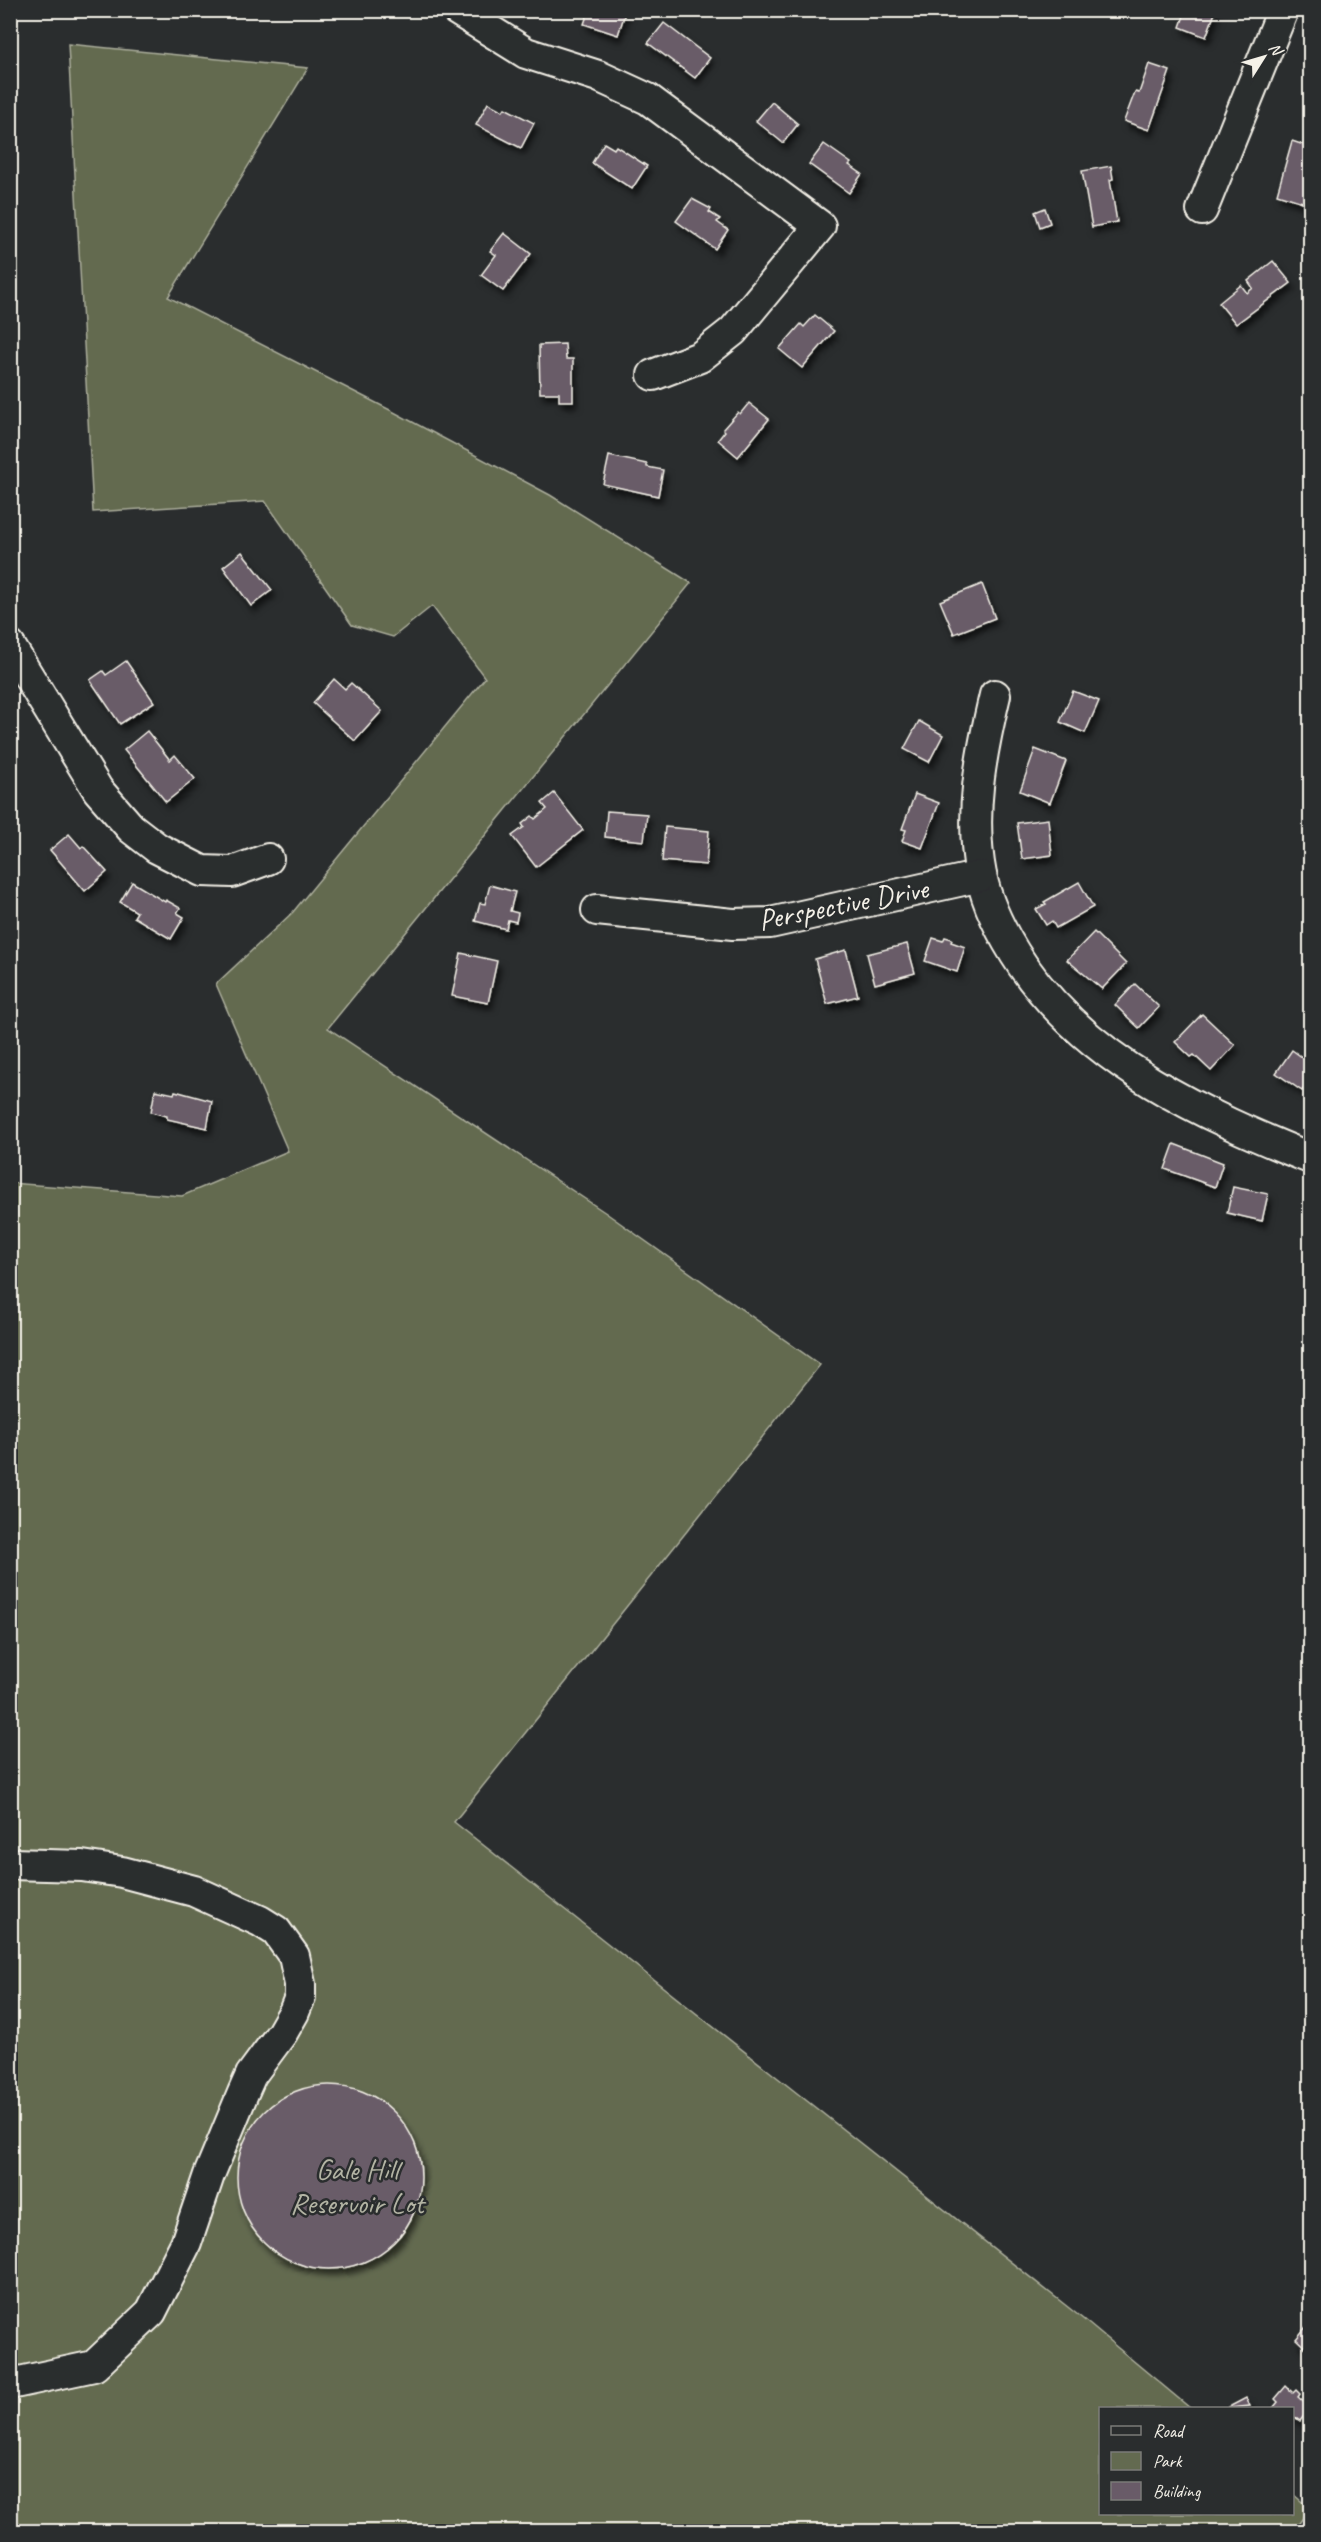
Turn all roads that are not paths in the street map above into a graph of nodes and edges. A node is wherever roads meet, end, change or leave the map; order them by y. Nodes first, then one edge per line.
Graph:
1 (457, 10) edge
2 (1283, 10) edge
3 (1202, 210) dead end
4 (653, 375) dead end
5 (10, 646) edge
6 (994, 695) dead end
7 (268, 859) dead end
8 (981, 876) junction
9 (597, 910) dead end
10 (1311, 1158) edge
11 (10, 1864) edge
12 (10, 2384) edge

1 - 4 street
2 - 3 street
5 - 7 street
6 - 8 street
8 - 9 street, Perspective Drive
8 - 10 street
11 - 12 street

